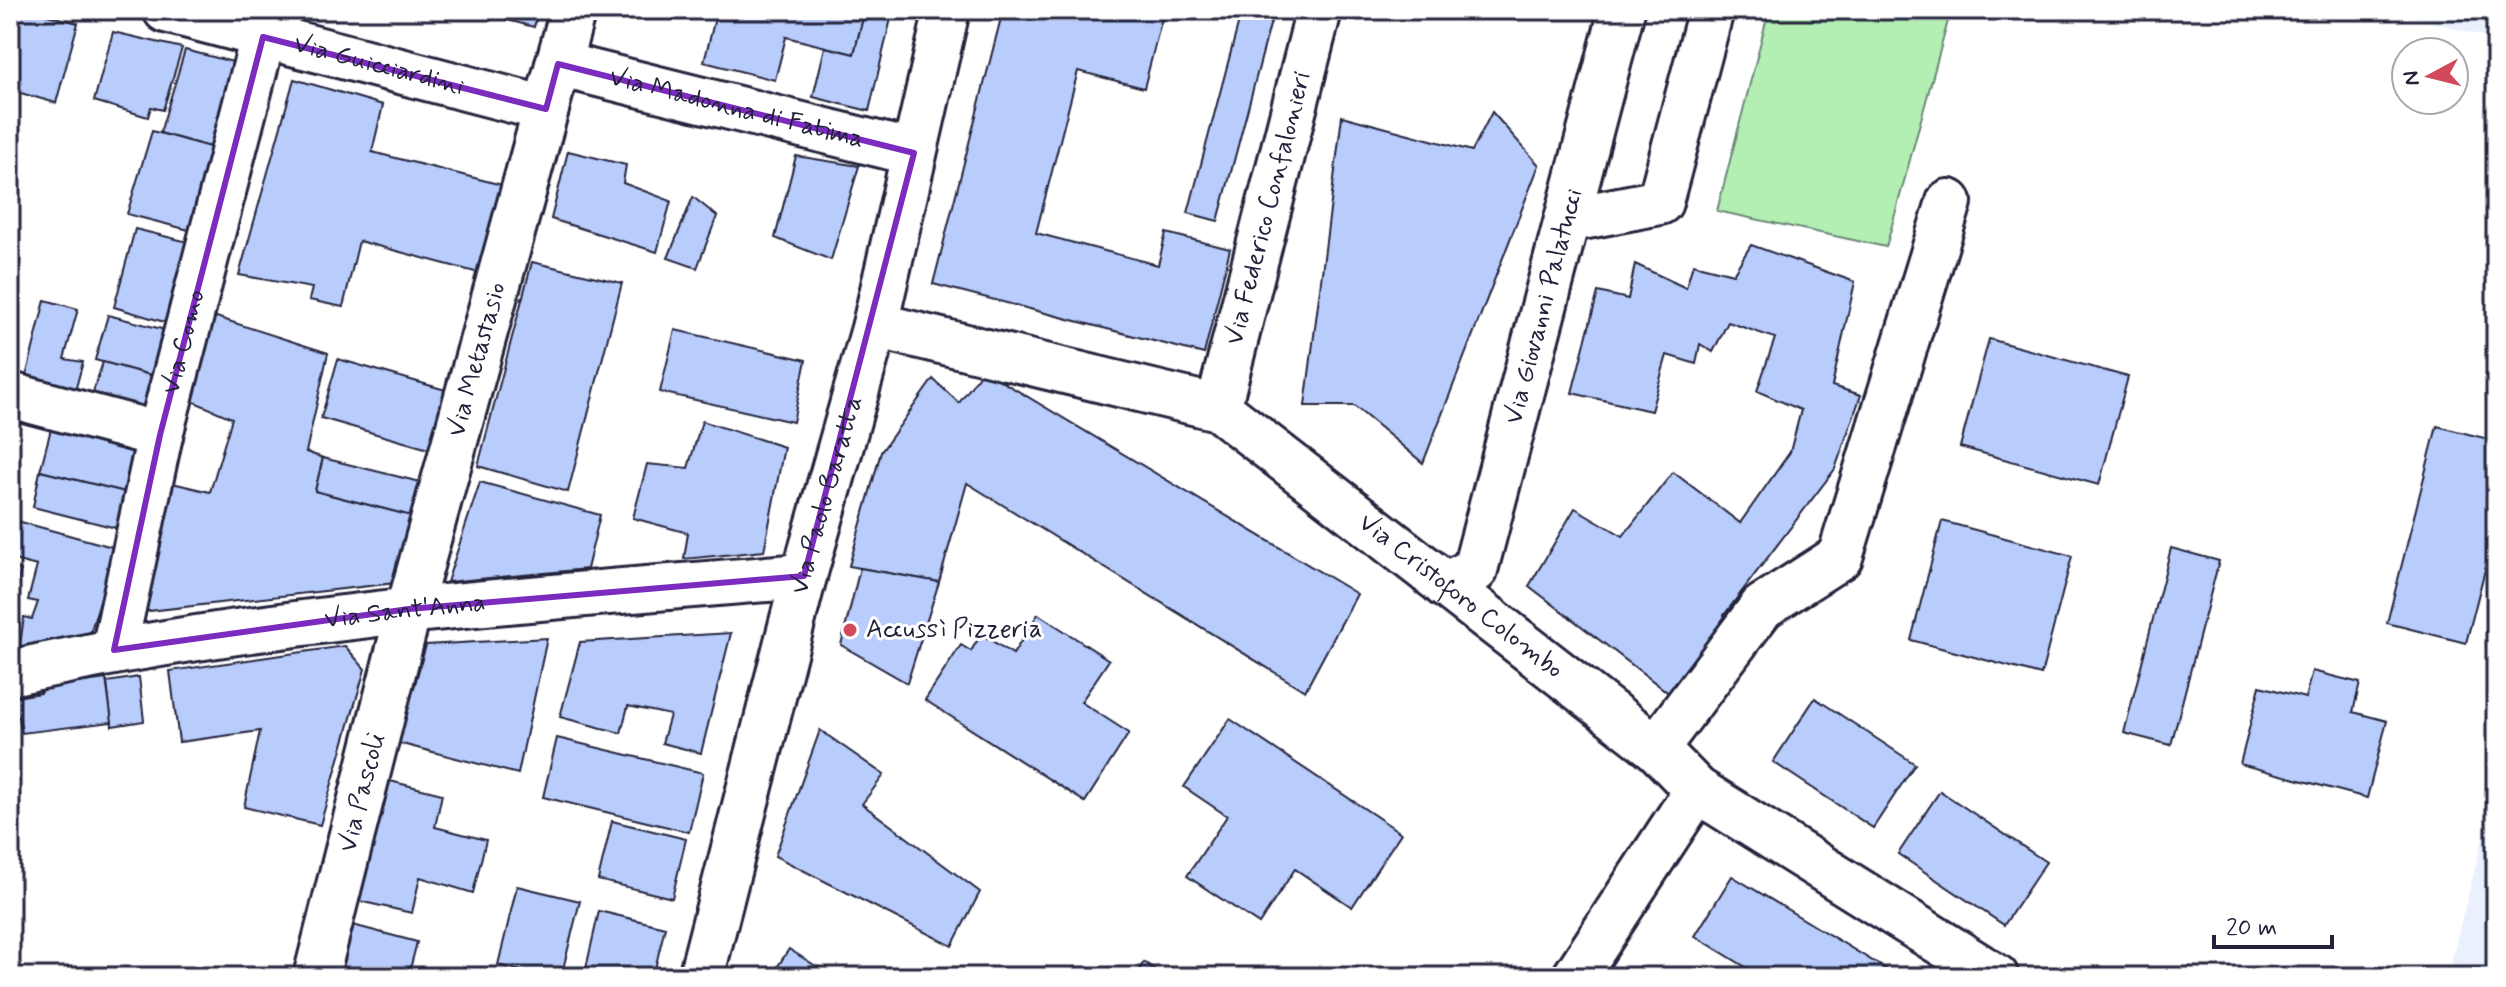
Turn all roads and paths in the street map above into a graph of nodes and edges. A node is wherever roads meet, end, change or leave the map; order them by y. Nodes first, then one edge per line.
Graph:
1 (166, 10) edge
2 (573, 10) edge
3 (947, 10) edge
4 (1319, 10) edge
5 (1622, 10) edge
6 (1711, 10) edge
7 (267, 24) edge
8 (570, 67) junction
9 (546, 109) junction
10 (914, 153) junction
11 (1949, 202) dead end
12 (1567, 220) junction
13 (875, 325) junction
14 (10, 395) edge
15 (1218, 408) junction
16 (160, 435) junction
17 (804, 576) junction
18 (1445, 585) junction
19 (409, 609) junction
20 (114, 650) junction
21 (10, 673) edge
22 (1656, 748) junction
23 (1697, 790) junction
24 (316, 977) edge
25 (701, 977) edge
26 (1575, 977) edge
27 (1996, 977) edge

1 - 7 street, Via Guicciardini
2 - 8 street, Via Metastasio
3 - 10 street, Via Paolo Baratta
4 - 15 street, Via Federico Confalonieri
5 - 12 street, Via Giovanni Palatucci
6 - 12 street
7 - 9 street, Via Guicciardini
7 - 16 street, Via Como
8 - 9 street, Via Metastasio
8 - 10 street, Via Madonna di Fatima
9 - 19 street, Via Metastasio
10 - 13 street, Via Paolo Baratta
11 - 22 street
12 - 18 street, Via Giovanni Palatucci
13 - 15 street, Via Cristoforo Colombo
13 - 17 street, Via Paolo Baratta
14 - 16 street
15 - 18 street, Via Cristoforo Colombo
16 - 20 street, Via Como
17 - 19 street, Via Sant'Anna
17 - 25 street, Via Paolo Baratta
18 - 22 street, Via Cristoforo Colombo
19 - 20 street, Via Sant'Anna
19 - 24 street, Via Pascoli
20 - 21 street, Via Sant'Anna
22 - 23 street, Via Cristoforo Colombo
23 - 26 street
23 - 27 street, Via Cristoforo Colombo

